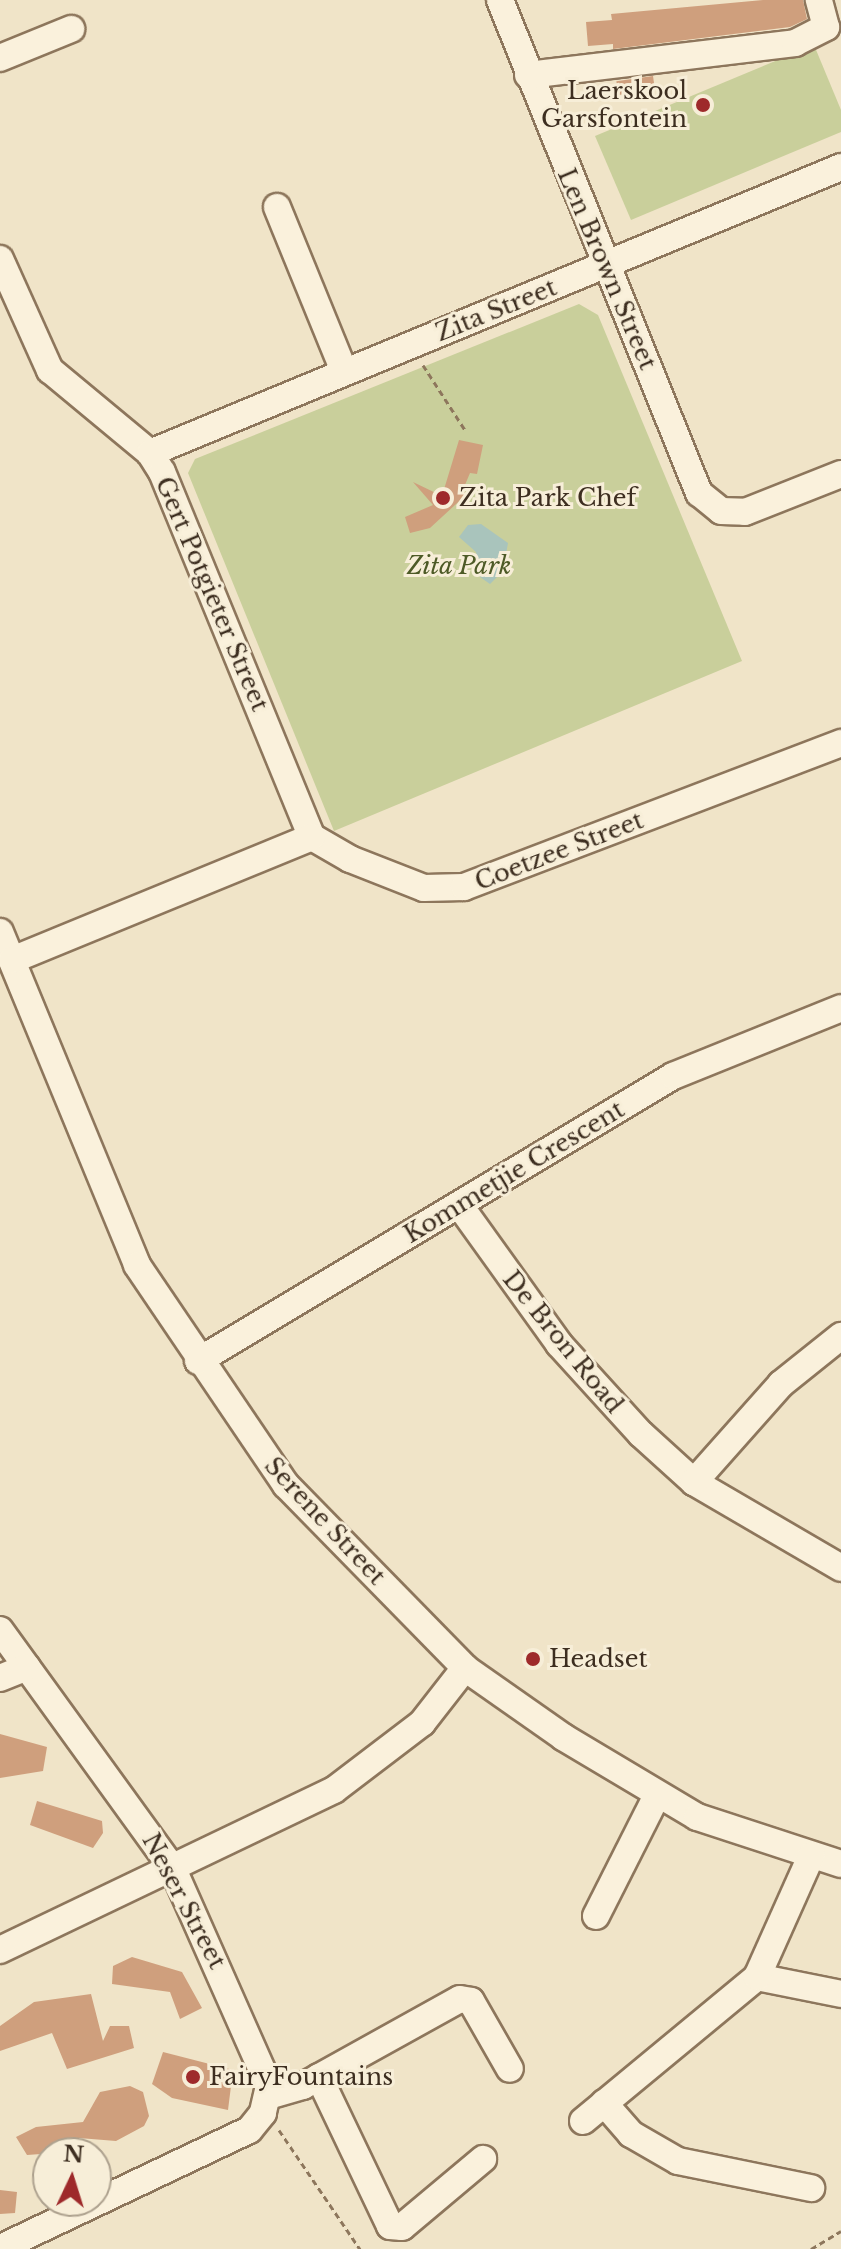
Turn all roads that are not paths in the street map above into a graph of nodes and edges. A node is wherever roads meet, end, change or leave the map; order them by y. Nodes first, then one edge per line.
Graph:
1 (500, 0) edge
2 (819, 0) edge
3 (71, 29) dead end
4 (0, 58) edge
5 (528, 75) junction
6 (841, 167) edge
7 (277, 207) dead end
8 (0, 259) edge
9 (607, 265) junction
10 (344, 371) junction
11 (150, 453) junction
12 (841, 474) edge
13 (841, 743) edge
14 (312, 837) junction
15 (0, 932) edge
16 (12, 960) junction
17 (841, 1008) edge
18 (460, 1206) junction
19 (841, 1336) edge
20 (198, 1361) junction
21 (694, 1482) junction
22 (841, 1568) edge
23 (0, 1630) edge
24 (27, 1667) junction
25 (465, 1668) junction
26 (0, 1678) edge
27 (656, 1797) junction
28 (811, 1856) junction
29 (841, 1864) edge
30 (173, 1869) junction
31 (596, 1916) dead end
32 (0, 1950) edge
33 (757, 1977) junction
34 (841, 1994) edge
35 (510, 2069) dead end
36 (319, 2077) junction
37 (604, 2103) junction
38 (265, 2105) junction
39 (583, 2121) dead end
40 (483, 2159) dead end
41 (811, 2188) dead end
42 (0, 2248) edge

1 - 5 street, Len Brown Street
2 - 5 street
3 - 4 street
5 - 9 street, Len Brown Street
6 - 9 street, Zita Street
7 - 10 street
8 - 11 street, Gert Potgieter Street
9 - 10 street, Zita Street
9 - 12 street, Len Brown Street
10 - 11 street, Zita Street
11 - 14 street, Gert Potgieter Street
13 - 14 street, Coetzee Street
14 - 16 street
15 - 16 street, Serene Street
16 - 20 street, Serene Street
17 - 18 street, Kommetjie Crescent
18 - 20 street, Kommetjie Crescent
18 - 21 street, De Bron Road
19 - 21 street
20 - 25 street, Serene Street
21 - 22 street, De Bron Road
23 - 24 street, Neser Street
24 - 26 street
24 - 30 street, Neser Street
25 - 27 street, Serene Street
25 - 30 street
27 - 28 street, Serene Street
27 - 31 street
28 - 29 street, Serene Street
28 - 33 street
30 - 32 street
30 - 38 street, Neser Street
33 - 34 street
33 - 37 street
35 - 36 street
36 - 38 street
36 - 40 street
37 - 39 street
37 - 41 street
38 - 42 street

